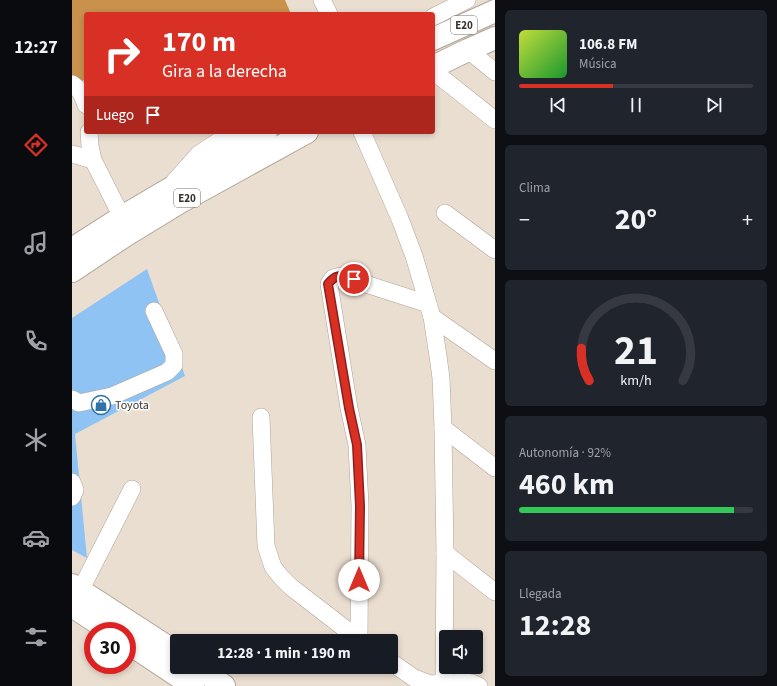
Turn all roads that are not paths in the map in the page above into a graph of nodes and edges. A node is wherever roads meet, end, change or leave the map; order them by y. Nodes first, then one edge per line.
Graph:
1 (322, 0) edge
2 (467, 0) edge
3 (495, 11) edge
4 (328, 12) edge
5 (435, 16) edge
6 (435, 38) edge
7 (495, 38) edge
8 (468, 50) junction
9 (435, 66) edge
10 (495, 72) edge
11 (435, 74) edge
12 (72, 84) edge
13 (84, 100) edge
14 (495, 120) edge
15 (89, 134) edge
16 (230, 134) edge
17 (263, 134) edge
18 (303, 134) edge
19 (363, 134) edge
20 (72, 154) edge
21 (93, 160) junction
22 (166, 191) junction
23 (445, 213) dead end
24 (122, 217) junction
25 (72, 249) edge
26 (495, 250) edge
27 (72, 271) edge
28 (430, 310) junction
29 (154, 311) dead end
30 (495, 362) edge
31 (72, 399) edge
32 (261, 418) dead end
33 (443, 428) junction
34 (495, 468) edge
35 (72, 482) edge
36 (132, 489) dead end
37 (72, 497) edge
38 (445, 553) junction
39 (495, 592) edge
40 (75, 594) edge
41 (101, 622) edge
42 (352, 634) edge
43 (360, 634) edge
44 (136, 648) edge
45 (170, 649) edge
46 (398, 667) edge
47 (208, 674) edge
48 (444, 685) edge
49 (193, 686) edge
50 (224, 686) edge
51 (479, 686) edge

1 - 4 street
2 - 5 street
3 - 6 highway, E20
7 - 8 highway, E20
8 - 9 highway, E20
8 - 10 street
11 - 14 street
12 - 13 street
15 - 21 street
16 - 22 street
17 - 22 highway, E20
18 - 27 highway, E20
19 - 28 street
20 - 21 street
21 - 24 street
22 - 24 highway, E20
23 - 26 street
24 - 25 highway, E20
28 - 30 street
28 - 33 street
28 - 43 street
29 - 31 street
32 - 42 street
33 - 34 street
33 - 38 street
35 - 37 street
36 - 40 street
38 - 39 street
38 - 48 street
40 - 41 highway
40 - 45 highway
44 - 49 highway
46 - 48 street
47 - 50 highway
48 - 51 street

